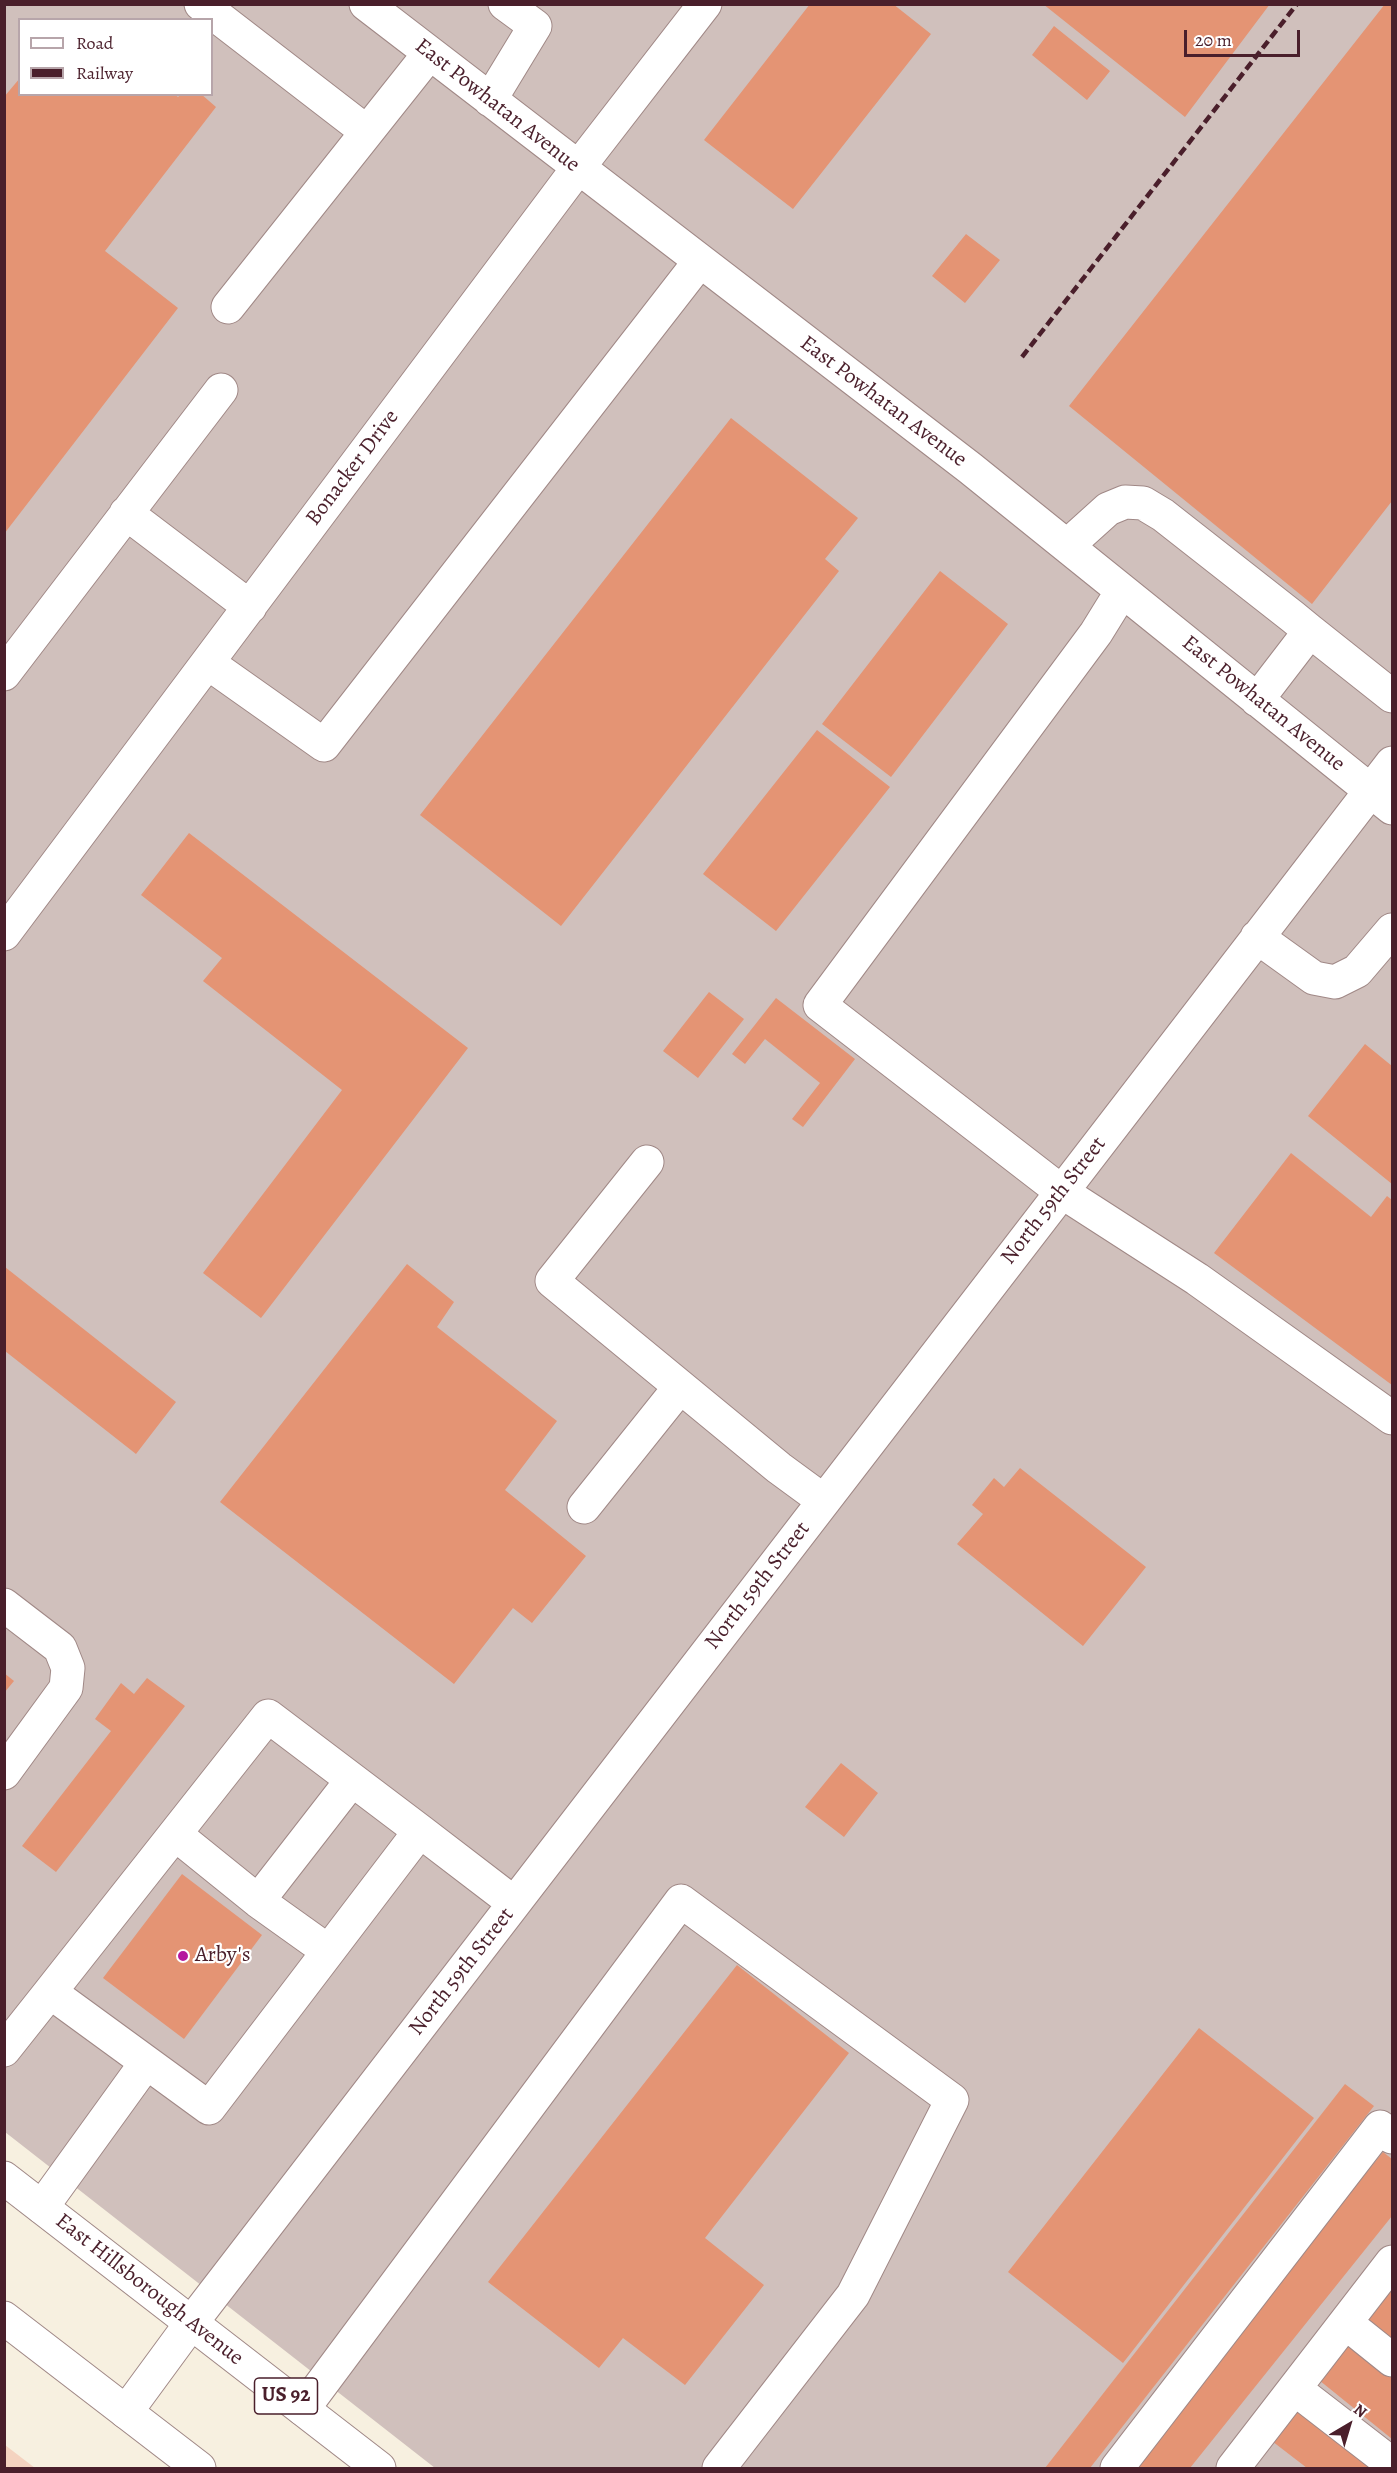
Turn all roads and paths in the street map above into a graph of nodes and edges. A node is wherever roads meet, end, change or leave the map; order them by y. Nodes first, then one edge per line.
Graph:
1 (201, 4) edge
2 (366, 4) edge
3 (505, 4) edge
4 (705, 4) edge
5 (429, 54) junction
6 (490, 100) junction
7 (367, 132) junction
8 (578, 168) junction
9 (700, 261) junction
10 (228, 307) dead end
11 (221, 390) dead end
12 (126, 513) junction
13 (1067, 546) junction
14 (1122, 591) junction
15 (250, 607) junction
16 (1310, 631) junction
17 (208, 663) junction
18 (4, 674) edge
19 (1392, 696) edge
20 (1257, 700) junction
21 (1392, 763) edge
22 (1381, 800) edge
23 (1392, 930) edge
24 (4, 934) edge
25 (1257, 937) junction
26 (647, 1162) dead end
27 (1062, 1192) junction
28 (680, 1387) junction
29 (1392, 1418) edge
30 (824, 1501) junction
31 (584, 1507) dead end
32 (4, 1605) edge
33 (4, 1773) edge
34 (352, 1780) junction
35 (420, 1831) junction
36 (175, 1834) junction
37 (258, 1901) junction
38 (514, 1904) junction
39 (328, 1951) junction
40 (50, 1992) junction
41 (4, 2050) edge
42 (146, 2062) junction
43 (1392, 2137) edge
44 (4, 2178) edge
45 (42, 2207) junction
46 (1392, 2263) edge
47 (4, 2318) edge
48 (192, 2322) junction
49 (1346, 2323) junction
50 (1392, 2360) edge
51 (1295, 2389) junction
52 (303, 2409) junction
53 (126, 2412) junction
54 (1392, 2464) edge
55 (199, 2469) edge
56 (379, 2469) edge
57 (719, 2469) edge
58 (1117, 2469) edge
59 (1233, 2469) edge

1 - 7 street
2 - 5 street, East Powhatan Avenue
3 - 6 street
4 - 8 street, Bonacker Drive
5 - 6 street, East Powhatan Avenue
5 - 7 street
6 - 8 street, East Powhatan Avenue
7 - 10 street
8 - 9 street, East Powhatan Avenue
8 - 15 street, Bonacker Drive
9 - 13 street, East Powhatan Avenue
9 - 17 street
11 - 12 street
12 - 15 street
12 - 18 street
13 - 14 street, East Powhatan Avenue
13 - 16 street
14 - 20 street, East Powhatan Avenue
14 - 27 street
15 - 17 street, Bonacker Drive
16 - 19 street
16 - 20 street
17 - 24 street, Bonacker Drive
20 - 22 street, East Powhatan Avenue
21 - 22 street, North 59th Street
22 - 25 street, North 59th Street
23 - 25 street
25 - 27 street, North 59th Street
26 - 28 street
27 - 29 street
27 - 30 street, North 59th Street
28 - 30 street
28 - 31 street
30 - 38 street, North 59th Street
32 - 33 street
34 - 35 street
34 - 36 street
34 - 37 street
35 - 38 street
35 - 39 street
36 - 37 street
36 - 40 street
37 - 39 street
38 - 48 street, North 59th Street
39 - 42 street
40 - 41 street
40 - 42 street
42 - 45 street
43 - 58 street
44 - 45 street, East Hillsborough Avenue / US 92
45 - 48 street, East Hillsborough Avenue / US 92
46 - 49 street
47 - 53 street
48 - 52 street, East Hillsborough Avenue / US 92
48 - 53 street, North 59th Street
49 - 50 street
49 - 51 street
51 - 54 street
51 - 59 street
52 - 56 street, East Hillsborough Avenue / US 92
52 - 57 street
53 - 55 street

